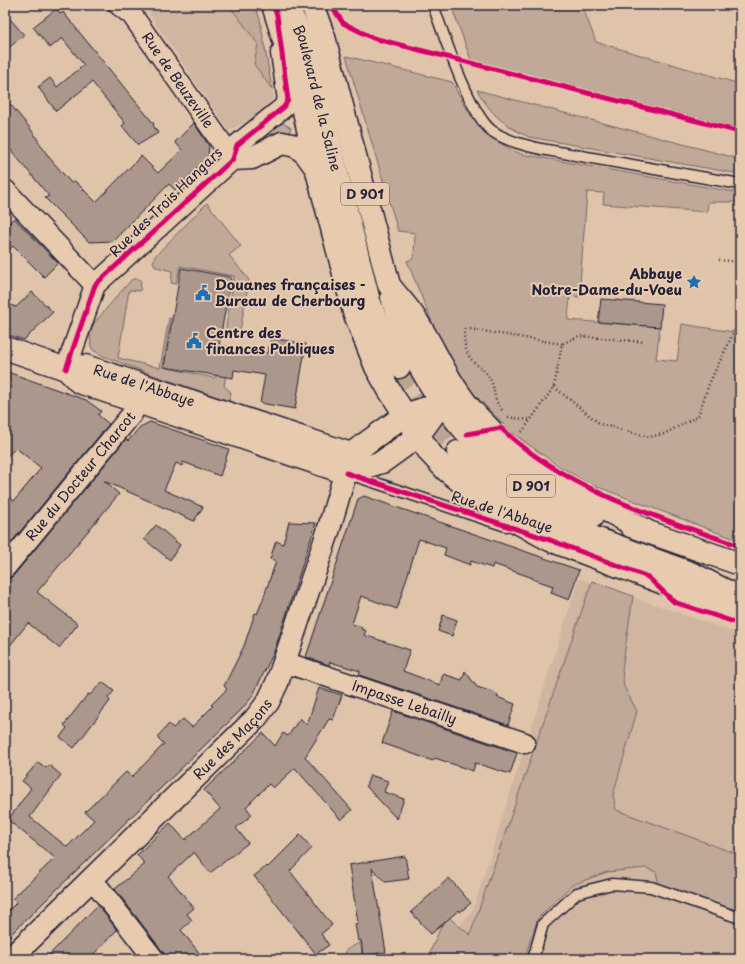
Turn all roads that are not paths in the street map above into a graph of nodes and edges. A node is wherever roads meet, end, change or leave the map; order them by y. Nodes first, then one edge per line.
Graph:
1 (118, 5) edge
2 (312, 5) edge
3 (433, 5) edge
4 (279, 8) edge
5 (233, 159) junction
6 (317, 171) junction
7 (740, 184) edge
8 (5, 190) edge
9 (340, 216) junction
10 (95, 285) junction
11 (388, 285) junction
12 (366, 342) joint
13 (5, 348) edge
14 (399, 367) tunnel mouth
15 (66, 369) junction
16 (444, 371) joint
17 (138, 401) junction
18 (442, 403) junction
19 (405, 415) junction
20 (418, 436) junction
21 (458, 452) tunnel mouth
22 (349, 464) junction
23 (645, 530) junction
24 (550, 540) junction
25 (740, 564) edge
26 (5, 568) edge
27 (740, 598) edge
28 (740, 612) edge
29 (284, 662) junction
30 (525, 743) dead end
31 (91, 880) junction
32 (740, 918) edge
33 (10, 959) edge
34 (154, 959) edge
35 (532, 959) edge

1 - 5 street, Rue de Beuzeville
2 - 11 main road, Boulevard de la Saline / D 901
3 - 7 lane
4 - 5 street, Rue des Trois Hangars
4 - 6 main road, Boulevard de la Saline / D 901
4 - 9 main road, Boulevard de la Saline / D 901
5 - 6 main road
5 - 10 street, Rue des Trois Hangars
6 - 9 main road, Boulevard de la Saline / D 901
8 - 10 street
9 - 12 main road, Boulevard de la Saline / D 901
9 - 14 main road, Boulevard de la Saline / D 901
10 - 15 street, Rue des Trois Hangars
11 - 16 main road, Boulevard de la Saline / D 901
11 - 18 main road, Rue de l'Abbaye / D 901
12 - 19 main road, Rue de l'Abbaye / D 901
13 - 15 main road
15 - 17 main road, Rue de l'Abbaye
15 - 22 main road, Rue de l'Abbaye
16 - 23 main road, Rue de l'Abbaye / D 901
17 - 22 main road, Rue de l'Abbaye
17 - 26 street, Rue du Docteur Charcot
18 - 19 main road
18 - 20 main road
18 - 23 main road, Rue de l'Abbaye / D 901
19 - 20 main road, Rue de l'Abbaye / D 901
19 - 22 main road
20 - 22 main road
20 - 24 main road, Rue de l'Abbaye / D 901
21 - 27 main road, Rue de l'Abbaye / D 901
22 - 24 lane, Rue de l'Abbaye
22 - 29 main road, Rue des Maçons
23 - 25 main road, Rue de l'Abbaye / D 901
24 - 28 main road, Rue de l'Abbaye / D 901
29 - 30 street, Impasse Lebailly
29 - 31 main road, Rue des Maçons
31 - 33 main road, Rue des Maçons
31 - 34 street
32 - 35 lane

